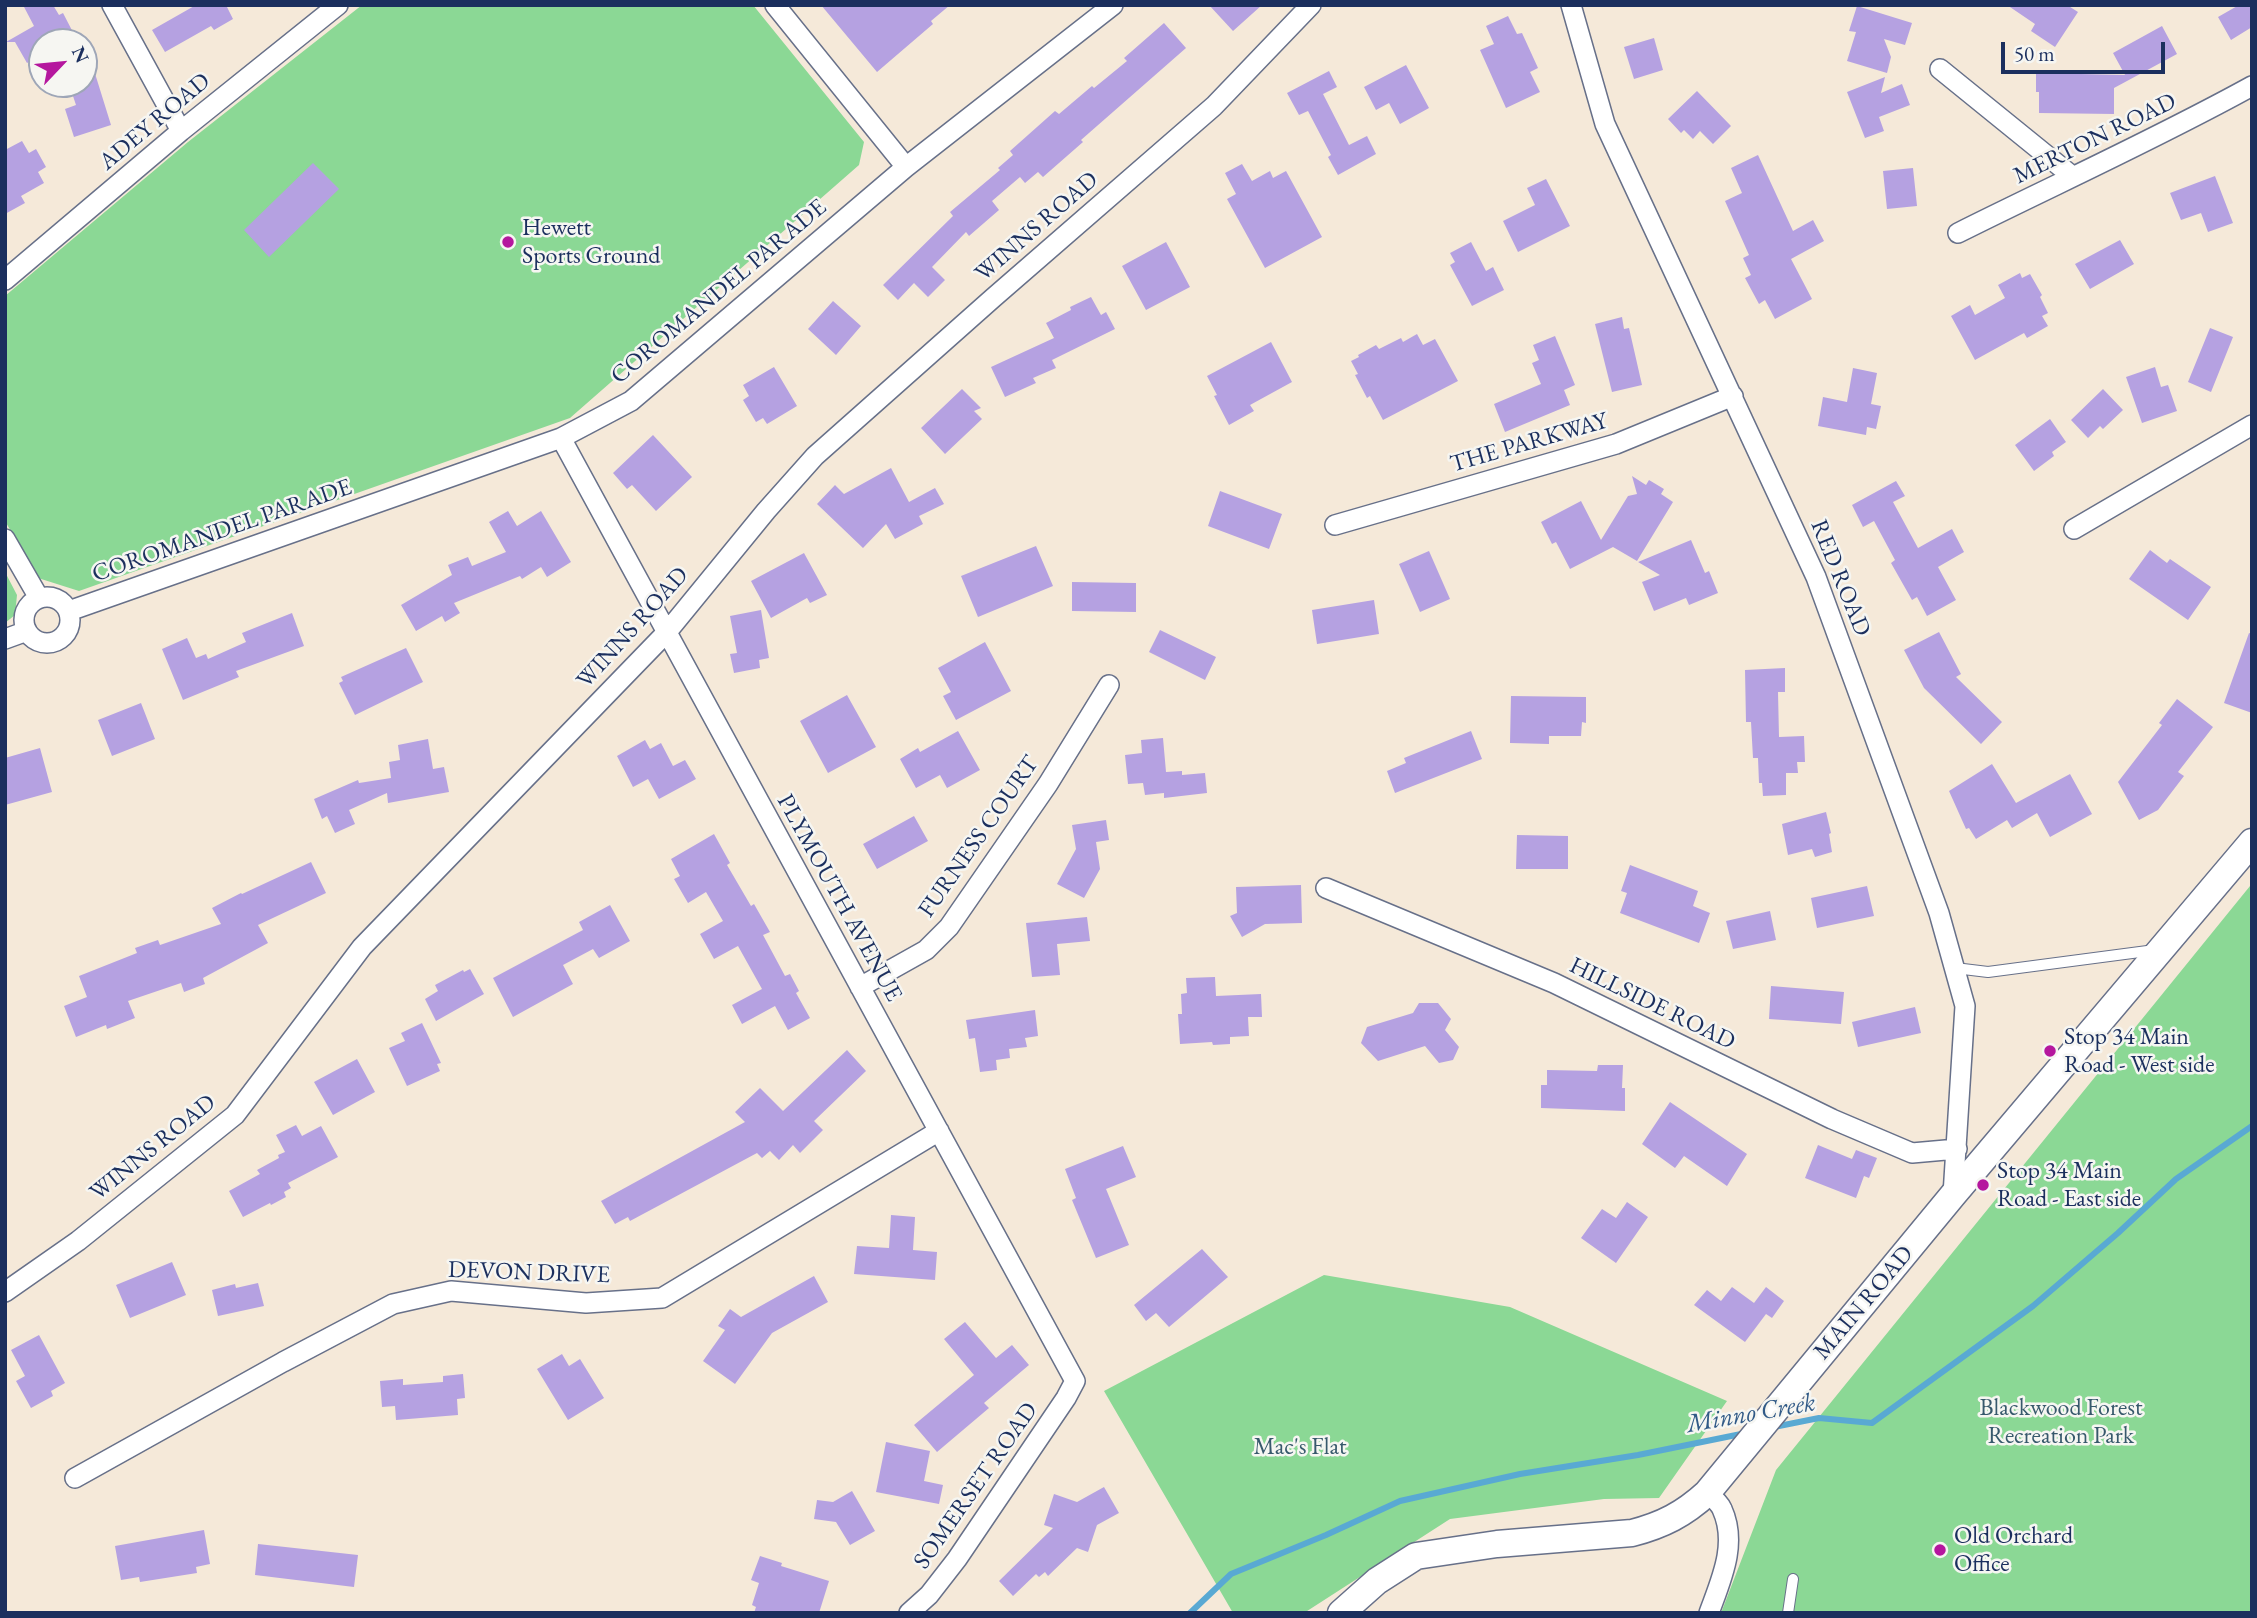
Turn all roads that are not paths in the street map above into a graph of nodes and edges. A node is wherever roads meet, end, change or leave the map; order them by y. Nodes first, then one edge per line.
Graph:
1 (112, 5) edge
2 (338, 5) edge
3 (775, 5) edge
4 (1113, 5) edge
5 (1311, 5) edge
6 (1571, 5) edge
7 (1940, 69) dead end
8 (2252, 86) edge
9 (181, 131) junction
10 (906, 167) junction
11 (2072, 176) junction
12 (1958, 233) dead end
13 (5, 280) edge
14 (1733, 396) junction
15 (2252, 425) edge
16 (561, 438) junction
17 (1335, 525) dead end
18 (2074, 529) dead end
19 (5, 539) edge
20 (39, 598) junction
21 (68, 611) junction
22 (27, 631) junction
23 (667, 632) junction
24 (5, 639) edge
25 (1109, 685) dead end
26 (2252, 842) edge
27 (1326, 888) dead end
28 (2160, 950) junction
29 (1954, 968) junction
30 (860, 987) junction
31 (939, 1131) junction
32 (1957, 1149) junction
33 (1953, 1195) junction
34 (5, 1292) edge
35 (1075, 1381) joint
36 (75, 1478) dead end
37 (1707, 1493) junction
38 (1793, 1579) dead end
39 (909, 1613) edge
40 (1341, 1613) edge
41 (1709, 1613) edge
42 (1788, 1613) edge

1 - 9 street
2 - 9 street, ADEY ROAD
3 - 10 street
4 - 10 street, COROMANDEL PARADE
5 - 23 street, WINNS ROAD
6 - 14 street, RED ROAD
7 - 11 street
8 - 11 street, MERTON ROAD
9 - 13 street, ADEY ROAD
10 - 16 street, COROMANDEL PARADE
11 - 12 street, MERTON ROAD
14 - 17 street, THE PARKWAY
14 - 29 street, RED ROAD
15 - 18 street
16 - 21 street, COROMANDEL PARADE
16 - 23 street, PLYMOUTH AVENUE
19 - 20 street
20 - 21 street
20 - 22 street
21 - 22 street
22 - 24 street
23 - 30 street, PLYMOUTH AVENUE
23 - 34 street, WINNS ROAD
25 - 30 street, FURNESS COURT
26 - 28 main road, MAIN ROAD
27 - 32 street, HILLSIDE ROAD
28 - 29 lane
28 - 33 main road, MAIN ROAD
29 - 32 street, RED ROAD
30 - 31 street, PLYMOUTH AVENUE
31 - 35 street, PLYMOUTH AVENUE
31 - 36 street, DEVON DRIVE
32 - 33 street, RED ROAD
33 - 37 main road, MAIN ROAD
35 - 39 street, SOMERSET ROAD
37 - 40 main road, MAIN ROAD
37 - 41 street
38 - 42 lane

